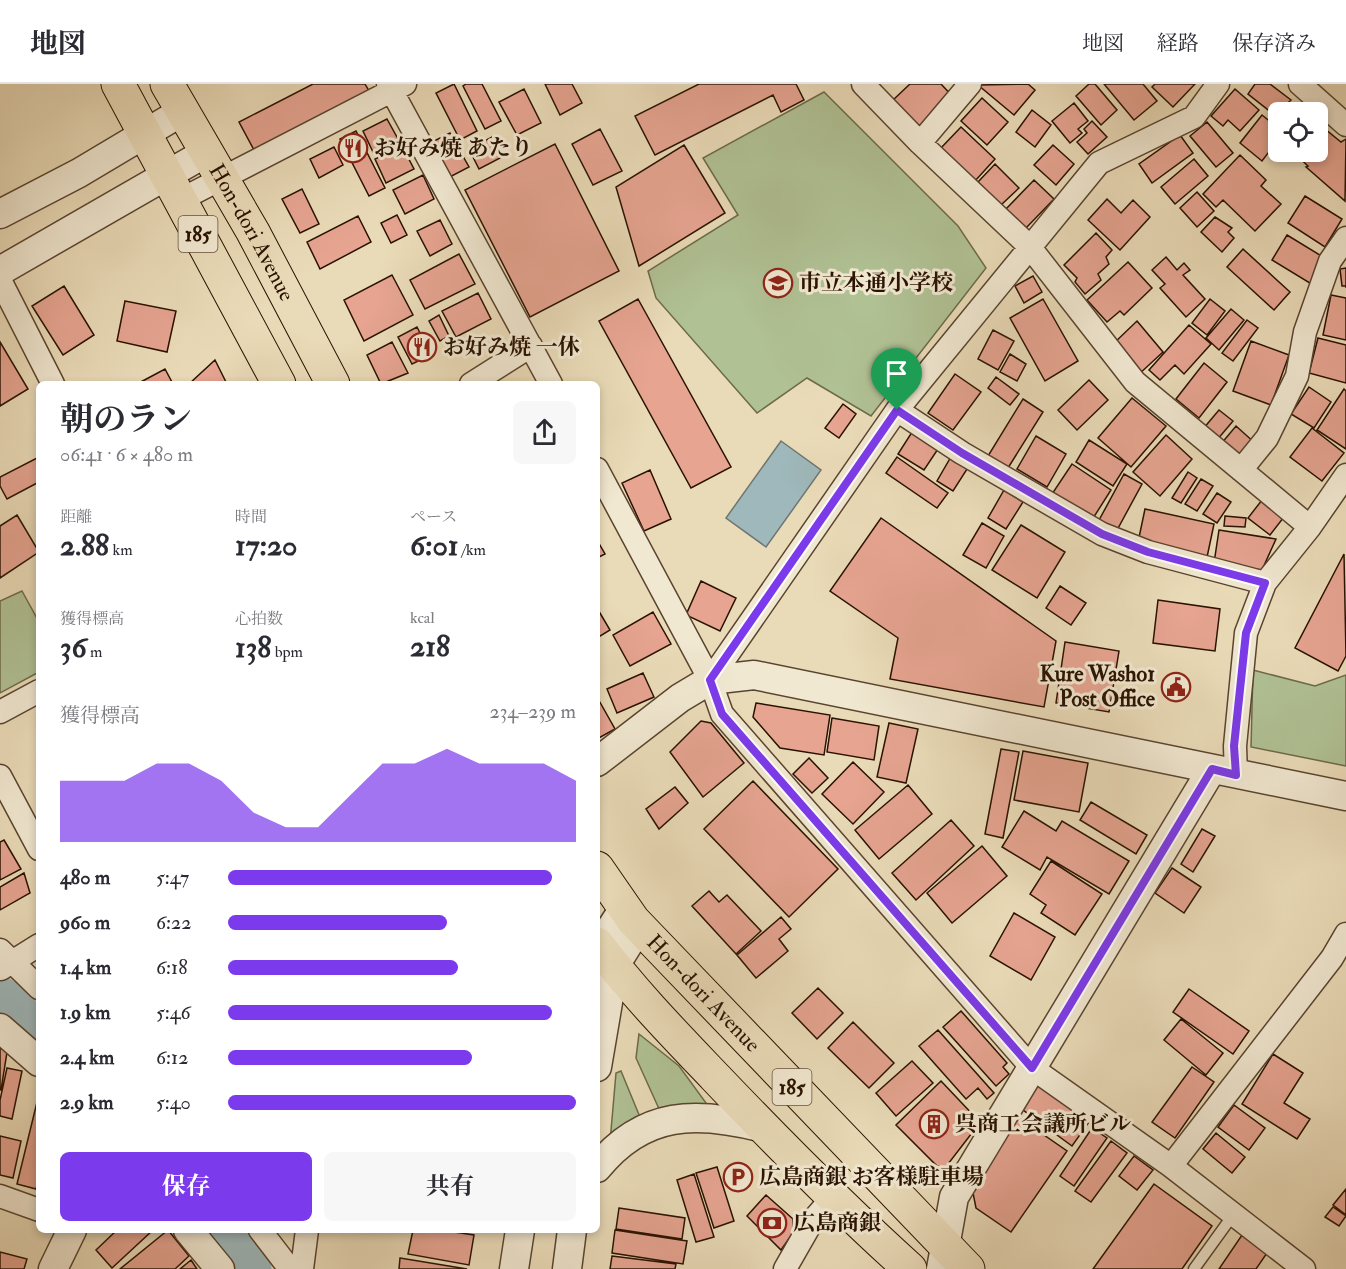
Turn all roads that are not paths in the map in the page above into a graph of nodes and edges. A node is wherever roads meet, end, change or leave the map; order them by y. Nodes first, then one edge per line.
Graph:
1 (118, 84) edge
2 (863, 84) edge
3 (970, 84) edge
4 (1218, 84) edge
5 (1300, 84) edge
6 (395, 86) edge
7 (175, 97) edge
8 (1346, 125) edge
9 (145, 134) junction
10 (920, 143) junction
11 (214, 165) junction
12 (174, 188) junction
13 (0, 214) edge
14 (1346, 238) edge
15 (1029, 246) junction
16 (0, 271) edge
17 (0, 280) edge
18 (531, 346) junction
19 (51, 381) edge
20 (277, 381) edge
21 (331, 381) edge
22 (476, 381) edge
23 (549, 381) edge
24 (897, 410) junction
25 (1241, 470) junction
26 (600, 475) edge
27 (1346, 475) edge
28 (1310, 528) junction
29 (1265, 583) junction
30 (710, 680) junction
31 (36, 693) edge
32 (0, 712) edge
33 (600, 760) edge
34 (1224, 772) junction
35 (0, 776) edge
36 (1346, 796) edge
37 (36, 843) edge
38 (600, 872) edge
39 (632, 918) junction
40 (1346, 934) edge
41 (36, 946) edge
42 (602, 952) edge
43 (3, 963) edge
44 (1339, 963) edge
45 (36, 986) edge
46 (600, 998) edge
47 (0, 1028) edge
48 (36, 1059) edge
49 (1032, 1068) junction
50 (764, 1128) junction
51 (600, 1164) edge
52 (1172, 1166) junction
53 (0, 1196) edge
54 (833, 1197) junction
55 (36, 1209) edge
56 (1227, 1223) junction
57 (71, 1233) edge
58 (190, 1233) edge
59 (262, 1233) edge
60 (307, 1233) edge
61 (520, 1233) edge
62 (573, 1233) edge
63 (943, 1257) edge
64 (53, 1269) edge
65 (220, 1269) edge
66 (290, 1269) edge
67 (302, 1269) edge
68 (514, 1269) edge
69 (567, 1269) edge
70 (785, 1269) edge
71 (910, 1269) edge
72 (968, 1269) edge
73 (1194, 1269) edge
74 (1304, 1269) edge

1 - 9 highway, Hon-dori Avenue / 185
2 - 10 street
3 - 10 street
4 - 15 street
5 - 8 street
6 - 11 street
6 - 18 street
7 - 9 street
7 - 11 highway, Hon-dori Avenue / 185
9 - 12 highway, Hon-dori Avenue / 185
9 - 13 street
10 - 15 street
11 - 12 street
11 - 21 highway, Hon-dori Avenue / 185
12 - 16 street
12 - 20 highway, Hon-dori Avenue / 185
14 - 25 street
15 - 24 street
15 - 25 street
17 - 19 street
18 - 22 street
18 - 23 street
24 - 29 street
24 - 30 street
25 - 28 street
26 - 30 street
27 - 28 street
28 - 29 street
29 - 34 street
30 - 33 street
30 - 34 street
30 - 49 street
31 - 32 street
34 - 36 street
34 - 49 street
35 - 37 street
38 - 39 highway, Hon-dori Avenue / 185
39 - 42 street
39 - 63 highway, Hon-dori Avenue / 185
40 - 44 street
41 - 43 street
42 - 46 street
42 - 50 highway, Hon-dori Avenue / 185
43 - 45 street
44 - 52 street
47 - 48 street
49 - 52 street
49 - 63 street
50 - 51 street
50 - 54 highway, Hon-dori Avenue / 185
52 - 56 street
53 - 55 street
54 - 70 street
54 - 71 highway, Hon-dori Avenue / 185
56 - 73 lane
56 - 74 street
57 - 64 street
58 - 65 street
59 - 66 street
60 - 67 street
61 - 68 street
62 - 69 street
63 - 72 highway, Hon-dori Avenue / 185

